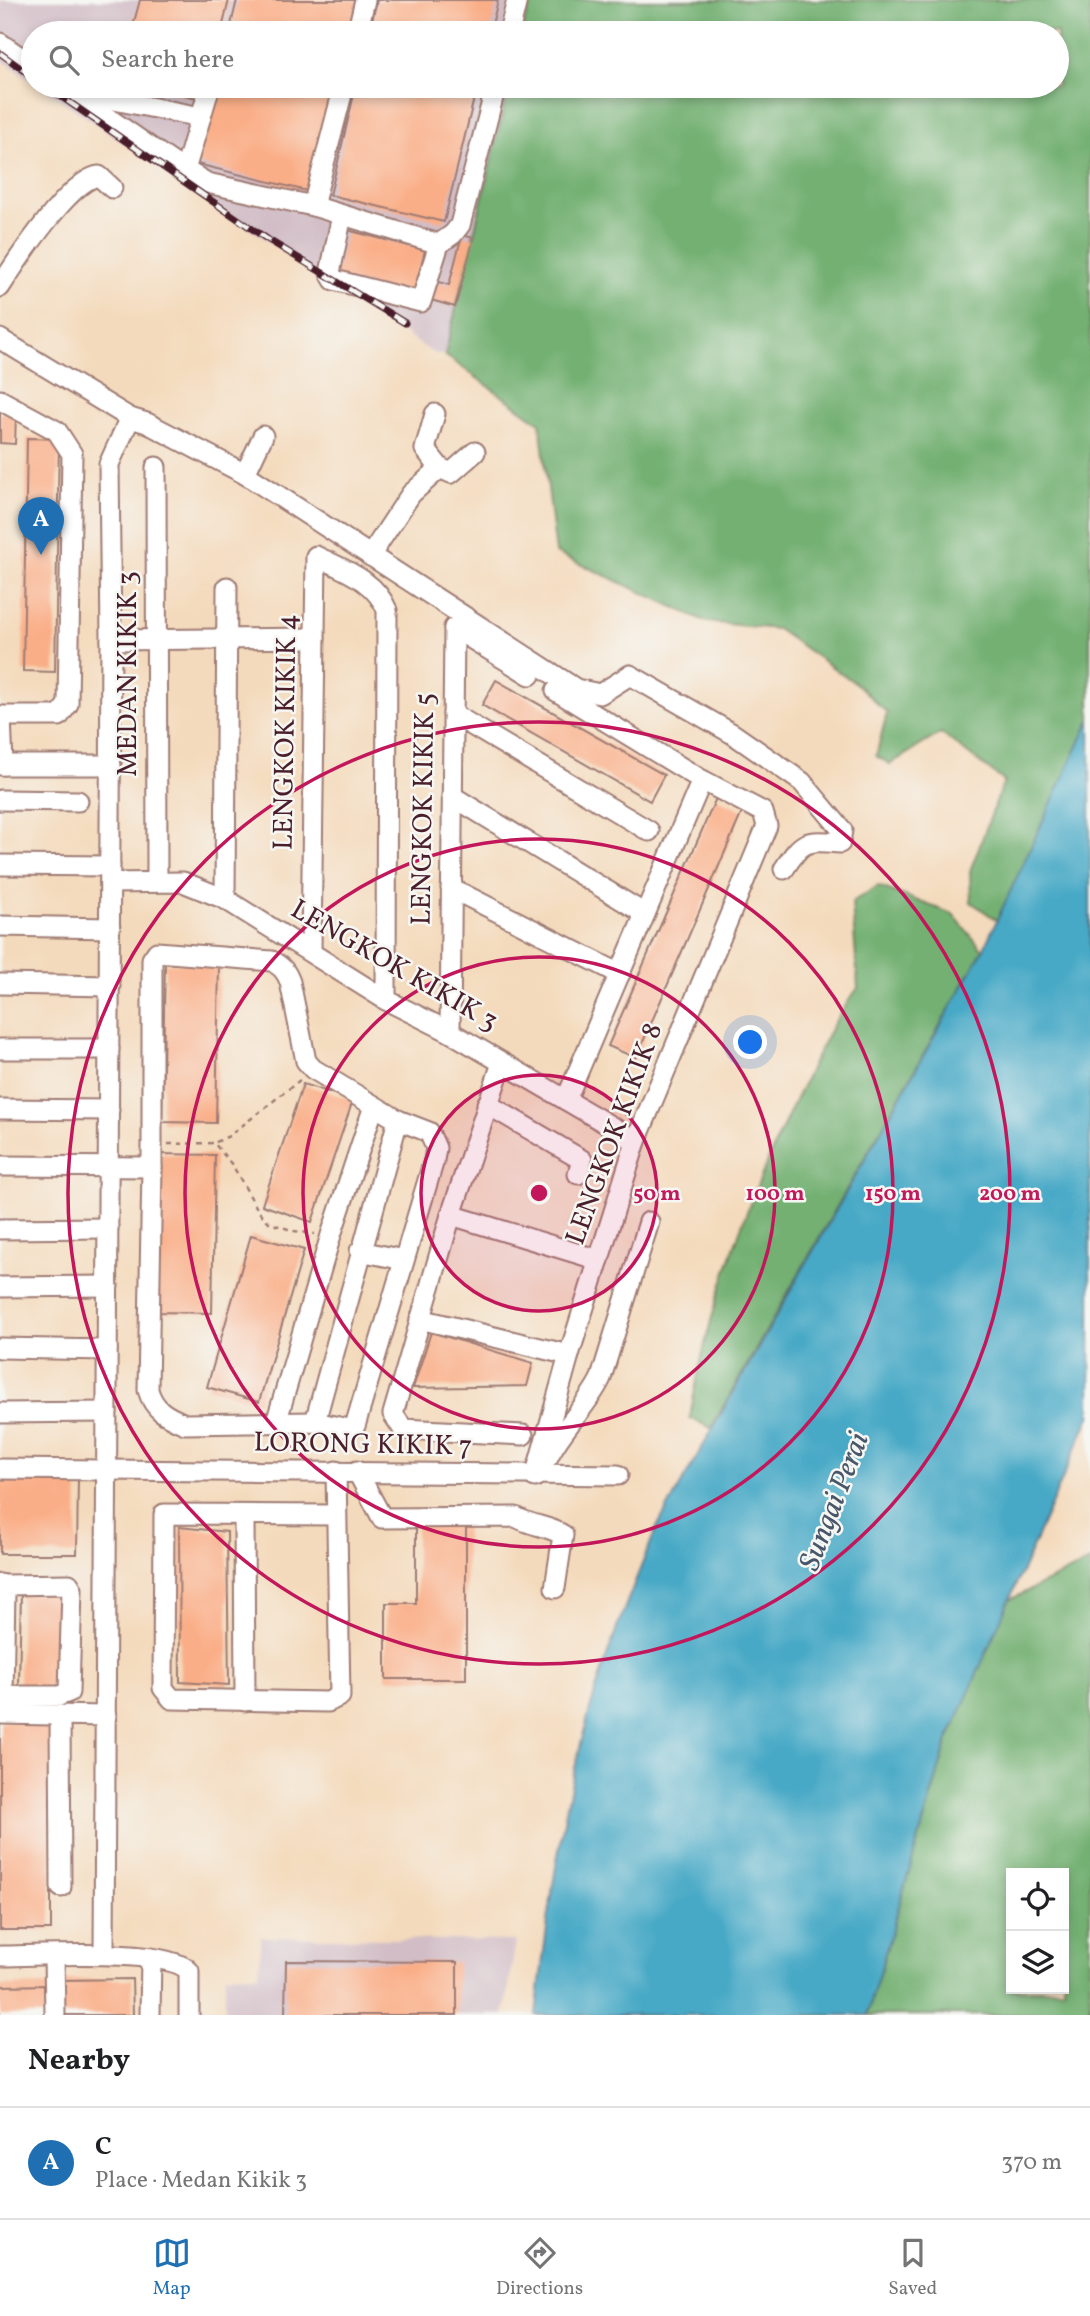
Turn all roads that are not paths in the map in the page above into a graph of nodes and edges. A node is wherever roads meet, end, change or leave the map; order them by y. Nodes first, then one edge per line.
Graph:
1 (365, 0) edge
2 (517, 0) edge
3 (360, 21) edge
4 (512, 21) edge
5 (0, 43) edge
6 (21, 58) edge
7 (79, 98) edge
8 (109, 98) edge
9 (206, 98) edge
10 (341, 98) edge
11 (493, 98) edge
12 (201, 117) junction
13 (185, 170) junction
14 (112, 188) dead end
15 (313, 206) junction
16 (342, 215) junction
17 (439, 244) junction
18 (0, 287) edge
19 (0, 339) edge
20 (0, 400) edge
21 (435, 414) dead end
22 (130, 418) junction
23 (263, 436) dead end
24 (475, 452) dead end
25 (156, 467) dead end
26 (440, 468) junction
27 (245, 474) junction
28 (370, 556) junction
29 (227, 587) dead end
30 (315, 638) junction
31 (154, 639) junction
32 (226, 639) junction
33 (111, 640) junction
34 (453, 714) junction
35 (0, 716) edge
36 (1, 765) edge
37 (111, 765) junction
38 (702, 780) junction
39 (452, 796) junction
40 (0, 800) edge
41 (78, 801) dead end
42 (649, 831) dead end
43 (0, 865) edge
44 (784, 869) dead end
45 (110, 875) junction
46 (157, 881) junction
47 (451, 888) junction
48 (225, 899) junction
49 (645, 914) junction
50 (0, 926) edge
51 (110, 928) junction
52 (311, 951) junction
53 (620, 974) junction
54 (0, 984) edge
55 (110, 986) junction
56 (386, 1000) junction
57 (450, 1032) junction
58 (0, 1049) edge
59 (109, 1049) junction
60 (502, 1063) junction
61 (566, 1100) junction
62 (487, 1104) junction
63 (374, 1106) junction
64 (0, 1110) edge
65 (109, 1110) junction
66 (398, 1120) junction
67 (636, 1141) junction
68 (0, 1166) edge
69 (109, 1167) junction
70 (152, 1167) junction
71 (578, 1174) dead end
72 (451, 1215) junction
73 (649, 1222) dead end
74 (108, 1228) junction
75 (0, 1229) edge
76 (331, 1235) junction
77 (361, 1246) junction
78 (404, 1260) junction
79 (599, 1260) junction
80 (108, 1286) junction
81 (0, 1287) edge
82 (420, 1319) junction
83 (0, 1348) edge
84 (107, 1350) junction
85 (569, 1355) junction
86 (107, 1412) junction
87 (0, 1413) edge
88 (315, 1422) junction
89 (276, 1423) junction
90 (523, 1435) dead end
91 (107, 1468) junction
92 (0, 1469) edge
93 (336, 1471) junction
94 (357, 1471) junction
95 (618, 1475) dead end
96 (540, 1476) junction
97 (244, 1515) junction
98 (336, 1516) junction
99 (2, 1584) edge
100 (555, 1588) dead end
101 (245, 1701) junction
102 (0, 1714) edge
103 (60, 1715) junction
104 (106, 1716) junction
105 (61, 1887) dead end
106 (104, 1954) junction
107 (0, 1956) edge
108 (54, 1956) junction
109 (151, 1958) junction
110 (55, 2015) edge
111 (150, 2015) edge
112 (189, 2015) edge

1 - 3 street
2 - 4 street
5 - 6 street
7 - 13 street
8 - 12 street
9 - 12 street
10 - 15 street
11 - 17 street
12 - 13 street
13 - 15 street
14 - 18 street
15 - 16 street
16 - 17 street
16 - 17 street
19 - 22 street
20 - 35 street
21 - 26 street
22 - 27 street
22 - 33 street
23 - 27 street
24 - 26 street
25 - 31 street, MEDAN KIKIK 3
26 - 28 street
27 - 28 street
28 - 44 street
29 - 32 street
30 - 32 street
30 - 52 street, LENGKOK KIKIK 4
30 - 56 street, LENGKOK KIKIK 4
31 - 32 street
31 - 33 street
31 - 46 street, MEDAN KIKIK 3
32 - 48 street
33 - 37 street
34 - 38 street, LENGKOK KIKIK 5
34 - 39 street, LENGKOK KIKIK 5
34 - 42 street
35 - 36 street
36 - 37 street
37 - 45 street
38 - 49 street
38 - 67 street, LENGKOK KIKIK 8
39 - 47 street, LENGKOK KIKIK 5
39 - 49 street
40 - 41 street
43 - 45 street, LENGKOK KIKIK 3
45 - 46 street, LENGKOK KIKIK 3
45 - 51 street
46 - 48 street, LENGKOK KIKIK 3
47 - 53 street
47 - 57 street, LENGKOK KIKIK 5
48 - 52 street, LENGKOK KIKIK 3
49 - 53 street
50 - 51 street
51 - 55 street
52 - 56 street, LENGKOK KIKIK 3
53 - 61 street
54 - 55 street
55 - 59 street
56 - 57 street, LENGKOK KIKIK 3
57 - 60 street, LENGKOK KIKIK 3
58 - 59 street
59 - 65 street
60 - 61 street, LENGKOK KIKIK 3
60 - 62 street
61 - 67 street, LENGKOK KIKIK 3
62 - 71 street
62 - 72 street
63 - 66 street
63 - 70 street
63 - 76 street
64 - 65 street
65 - 69 street
66 - 77 street
66 - 78 street
67 - 79 street, LENGKOK KIKIK 8
68 - 69 street
69 - 70 street
69 - 74 street
70 - 89 street
72 - 79 street
72 - 82 street
73 - 96 street
74 - 75 street
74 - 80 street
76 - 77 street
76 - 89 street
77 - 78 street
77 - 88 street
78 - 88 street
79 - 85 street, LENGKOK KIKIK 8
80 - 81 street
80 - 84 street
82 - 85 street
82 - 90 street
83 - 84 street
84 - 86 street
85 - 96 street, LENGKOK KIKIK 8
86 - 87 street
86 - 91 street
88 - 89 street
91 - 92 street, LORONG KIKIK 7
91 - 93 street, LORONG KIKIK 7
91 - 104 street
93 - 94 street, LORONG KIKIK 7
93 - 98 street
94 - 96 street, LORONG KIKIK 7
94 - 100 street
95 - 96 street, LORONG KIKIK 7
97 - 98 street
97 - 101 street
97 - 101 street
98 - 101 street
99 - 99 street
102 - 103 street
103 - 104 street
103 - 105 street
104 - 106 street
106 - 108 street
106 - 109 street
107 - 108 street
108 - 110 street
109 - 111 street
109 - 112 street

